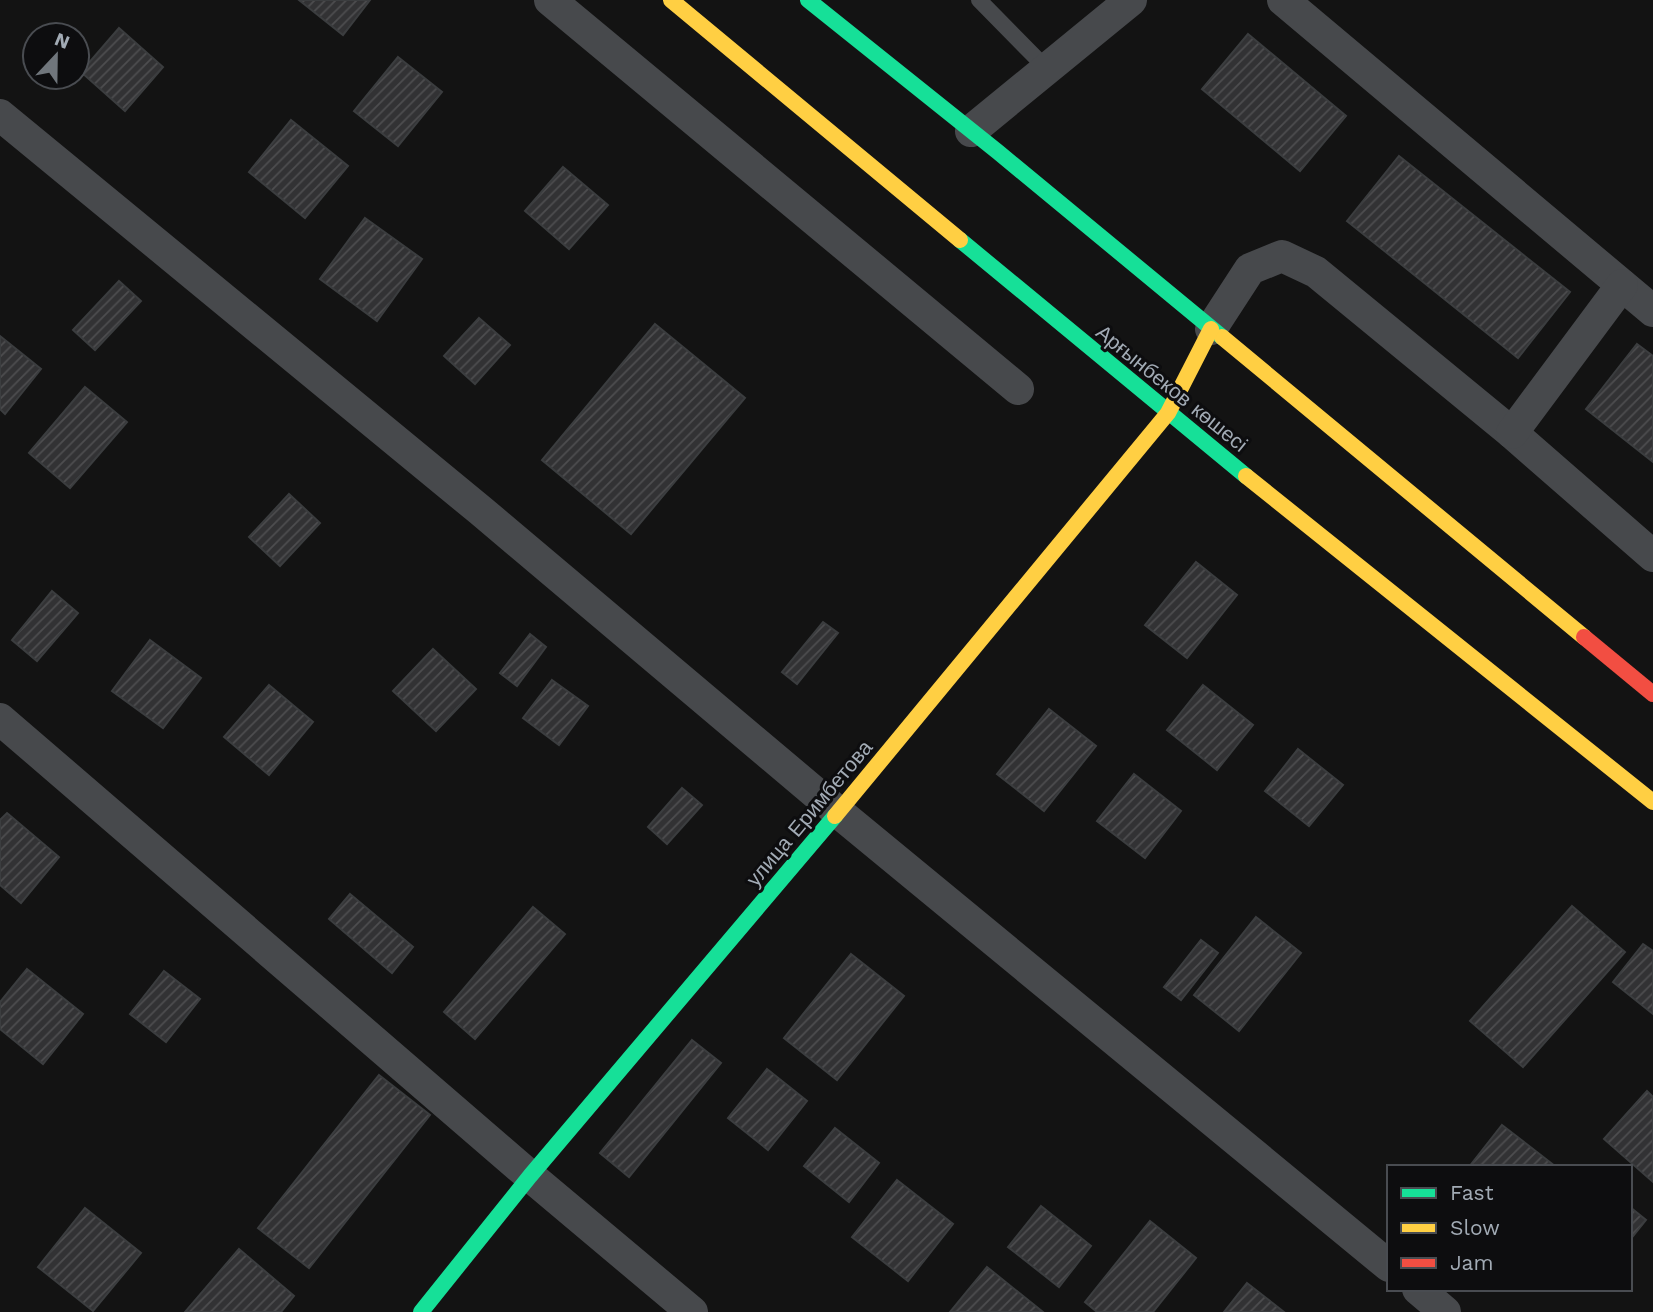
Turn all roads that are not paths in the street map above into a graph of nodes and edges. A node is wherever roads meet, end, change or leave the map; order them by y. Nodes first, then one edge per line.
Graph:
1 (550, 0) edge
2 (671, 0) edge
3 (979, 0) edge
4 (1131, 0) edge
5 (1283, 0) edge
6 (811, 1) edge
7 (1047, 69) junction
8 (0, 115) edge
9 (971, 131) junction
10 (1622, 285) junction
11 (1653, 311) edge
12 (1211, 329) junction
13 (1018, 389) dead end
14 (1168, 413) junction
15 (1512, 433) junction
16 (1653, 556) edge
17 (1653, 694) edge
18 (0, 719) edge
19 (1653, 802) edge
20 (838, 813) junction
21 (530, 1176) junction
22 (1387, 1264) edge
23 (1420, 1291) edge
24 (421, 1312) edge
25 (692, 1312) edge
26 (1445, 1312) edge

1 - 13 street
2 - 14 main road, Арғынбеков көшесі
3 - 7 lane
4 - 7 street
5 - 10 street
6 - 9 main road
7 - 9 street
8 - 20 street
9 - 12 main road
10 - 11 street
10 - 15 street
12 - 14 main road, улица Еримбетова
12 - 15 street
12 - 17 main road
14 - 19 main road, Арғынбеков көшесі
14 - 20 main road, улица Еримбетова
15 - 16 street
18 - 21 street
20 - 21 main road, улица Еримбетова
20 - 22 street
21 - 24 main road, улица Еримбетова
21 - 25 street
23 - 26 street

